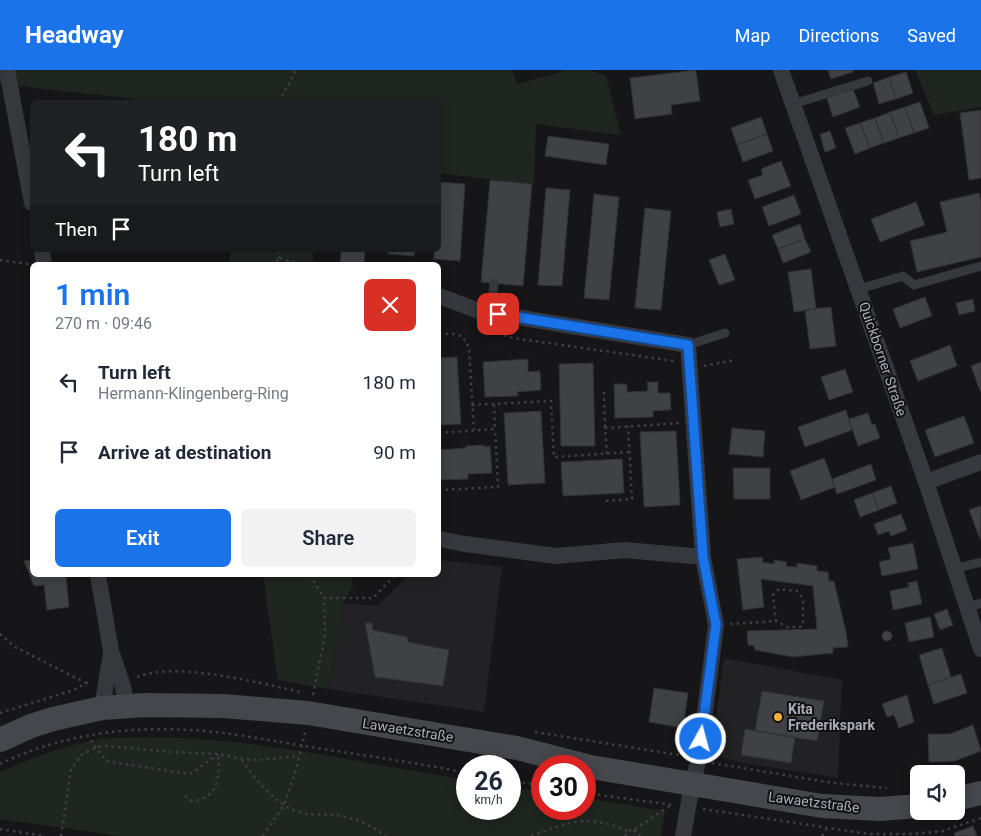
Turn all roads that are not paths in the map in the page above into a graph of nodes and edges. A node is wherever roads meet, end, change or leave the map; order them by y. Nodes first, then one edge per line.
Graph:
1 (7, 70) edge
2 (781, 70) edge
3 (868, 81) dead end
4 (793, 104) junction
5 (30, 192) edge
6 (981, 266) edge
7 (494, 283) dead end
8 (859, 289) junction
9 (441, 297) edge
10 (485, 312) junction
11 (725, 333) dead end
12 (688, 345) junction
13 (981, 462) edge
14 (926, 482) junction
15 (441, 539) edge
16 (703, 557) junction
17 (981, 562) edge
18 (954, 569) junction
19 (98, 577) edge
20 (974, 605) edge
21 (981, 648) edge
22 (111, 651) junction
23 (127, 705) junction
24 (94, 709) junction
25 (0, 740) edge
26 (531, 763) edge
27 (596, 770) edge
28 (981, 793) edge
29 (965, 797) edge
30 (684, 799) junction
31 (910, 807) edge
32 (683, 836) edge

1 - 5 street
2 - 4 street, Quickborner Straße
3 - 4 lane
4 - 8 street, Quickborner Straße
6 - 8 lane
7 - 10 lane
8 - 14 street, Quickborner Straße
9 - 10 street
10 - 12 street
11 - 12 lane
12 - 16 street
13 - 14 street
14 - 18 street, Quickborner Straße
15 - 16 street
16 - 30 street
17 - 18 lane
18 - 20 street, Quickborner Straße
19 - 22 street
20 - 21 street, Quickborner Straße
22 - 23 street
22 - 24 street
23 - 24 street, Lawaetzstraße
23 - 26 street, Lawaetzstraße
24 - 25 street, Lawaetzstraße
27 - 30 street, Lawaetzstraße
28 - 29 street
30 - 31 street, Lawaetzstraße
30 - 32 street

